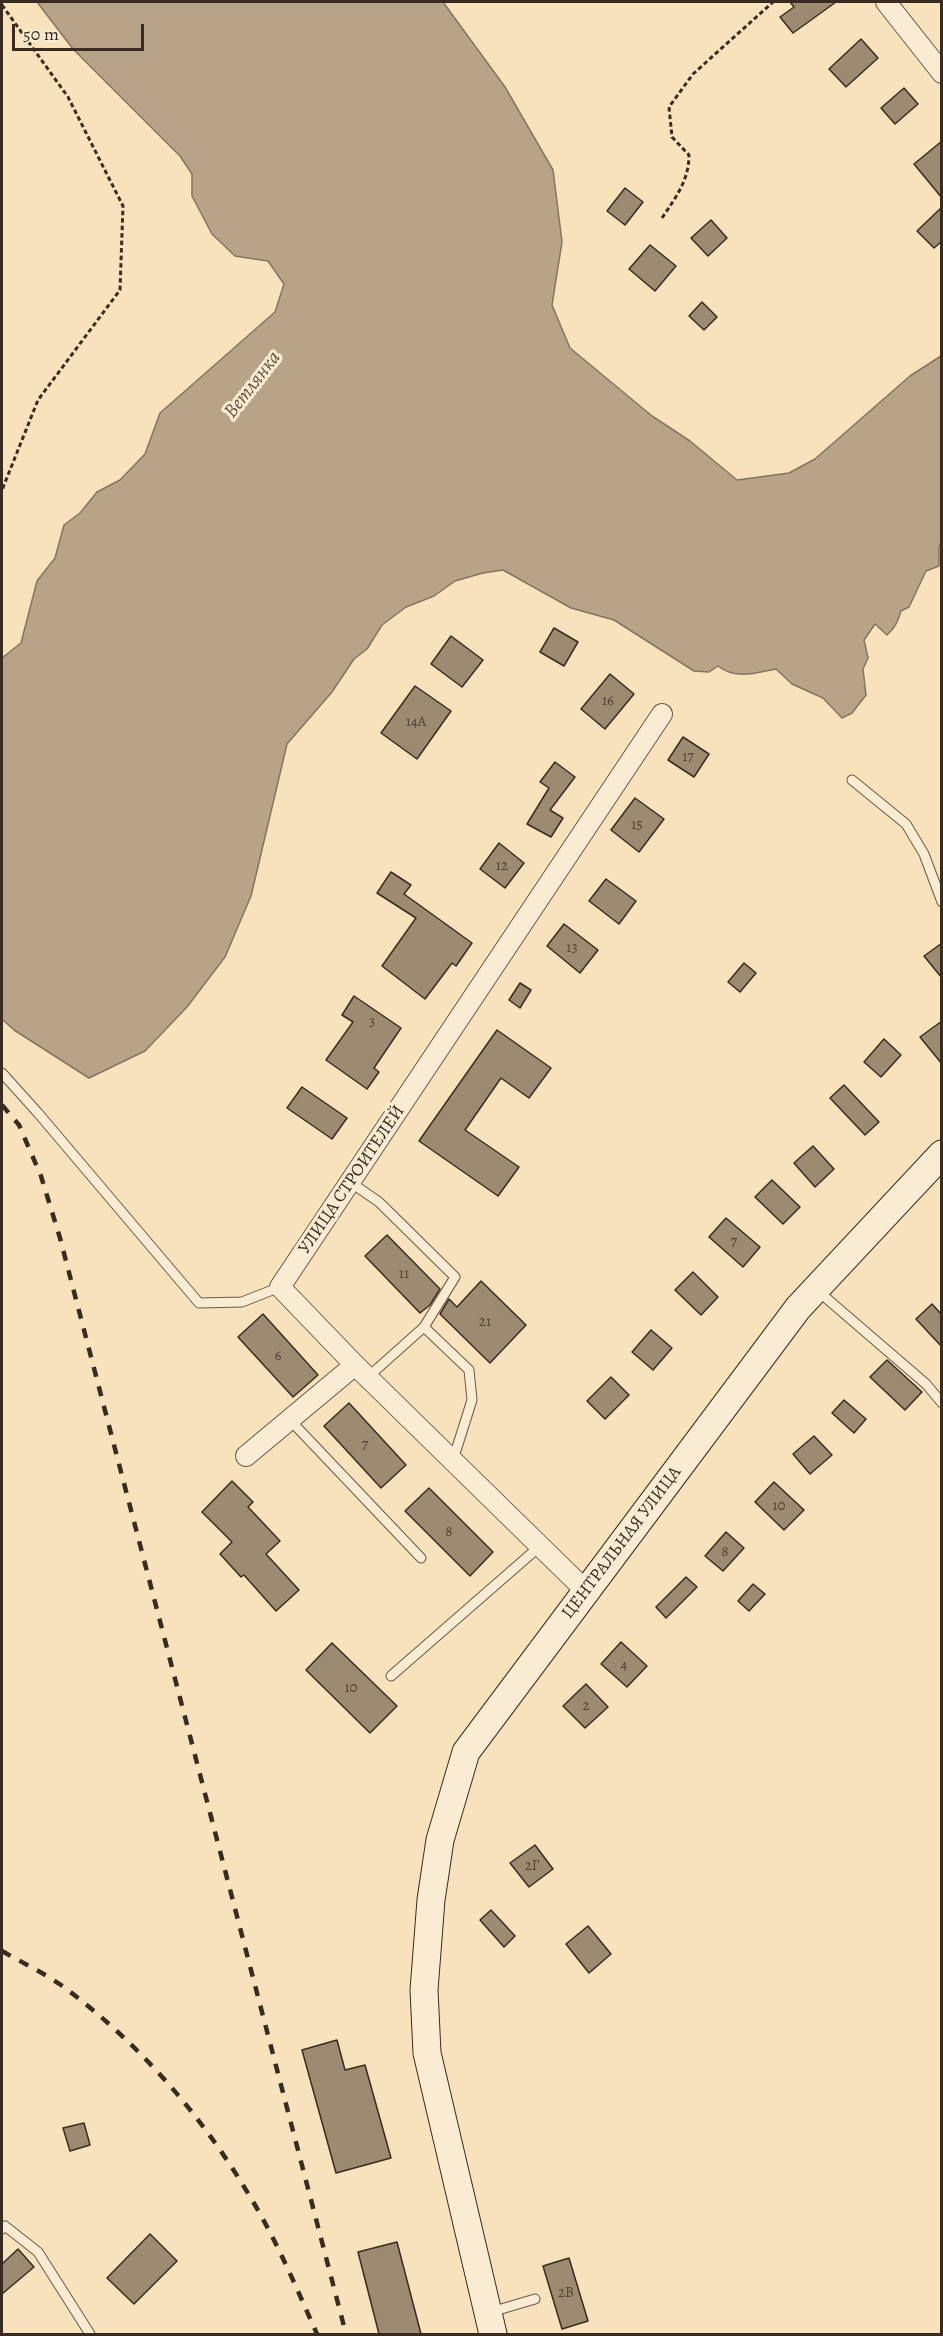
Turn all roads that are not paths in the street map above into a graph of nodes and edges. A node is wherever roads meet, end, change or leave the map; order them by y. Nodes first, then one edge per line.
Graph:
1 (886, 2) edge
2 (942, 73) edge
3 (662, 714) dead end
4 (852, 780) dead end
5 (942, 902) edge
6 (2, 1073) edge
7 (942, 1154) edge
8 (350, 1182) junction
9 (280, 1287) junction
10 (816, 1289) junction
11 (424, 1327) junction
12 (362, 1371) junction
13 (942, 1403) edge
14 (290, 1419) junction
15 (246, 1456) dead end
16 (453, 1460) junction
17 (540, 1546) junction
18 (421, 1558) dead end
19 (586, 1591) junction
20 (391, 1676) dead end
21 (2, 2229) edge
22 (536, 2299) dead end
23 (491, 2324) edge
24 (90, 2334) edge

1 - 2 street
3 - 8 street, УЛИЦА СТРОИТЕЛЕЙ
4 - 5 lane
6 - 9 lane
7 - 10 main road, ЦЕНТРАЛЬНАЯ УЛИЦА
8 - 9 street, УЛИЦА СТРОИТЕЛЕЙ
8 - 11 lane
9 - 12 street
10 - 13 lane
10 - 19 main road, ЦЕНТРАЛЬНАЯ УЛИЦА
11 - 12 lane
11 - 16 lane
12 - 14 street
12 - 16 street
14 - 15 street
14 - 18 lane
16 - 17 street
17 - 19 street
17 - 20 lane
19 - 23 main road, ЦЕНТРАЛЬНАЯ УЛИЦА
21 - 24 lane
22 - 23 lane

